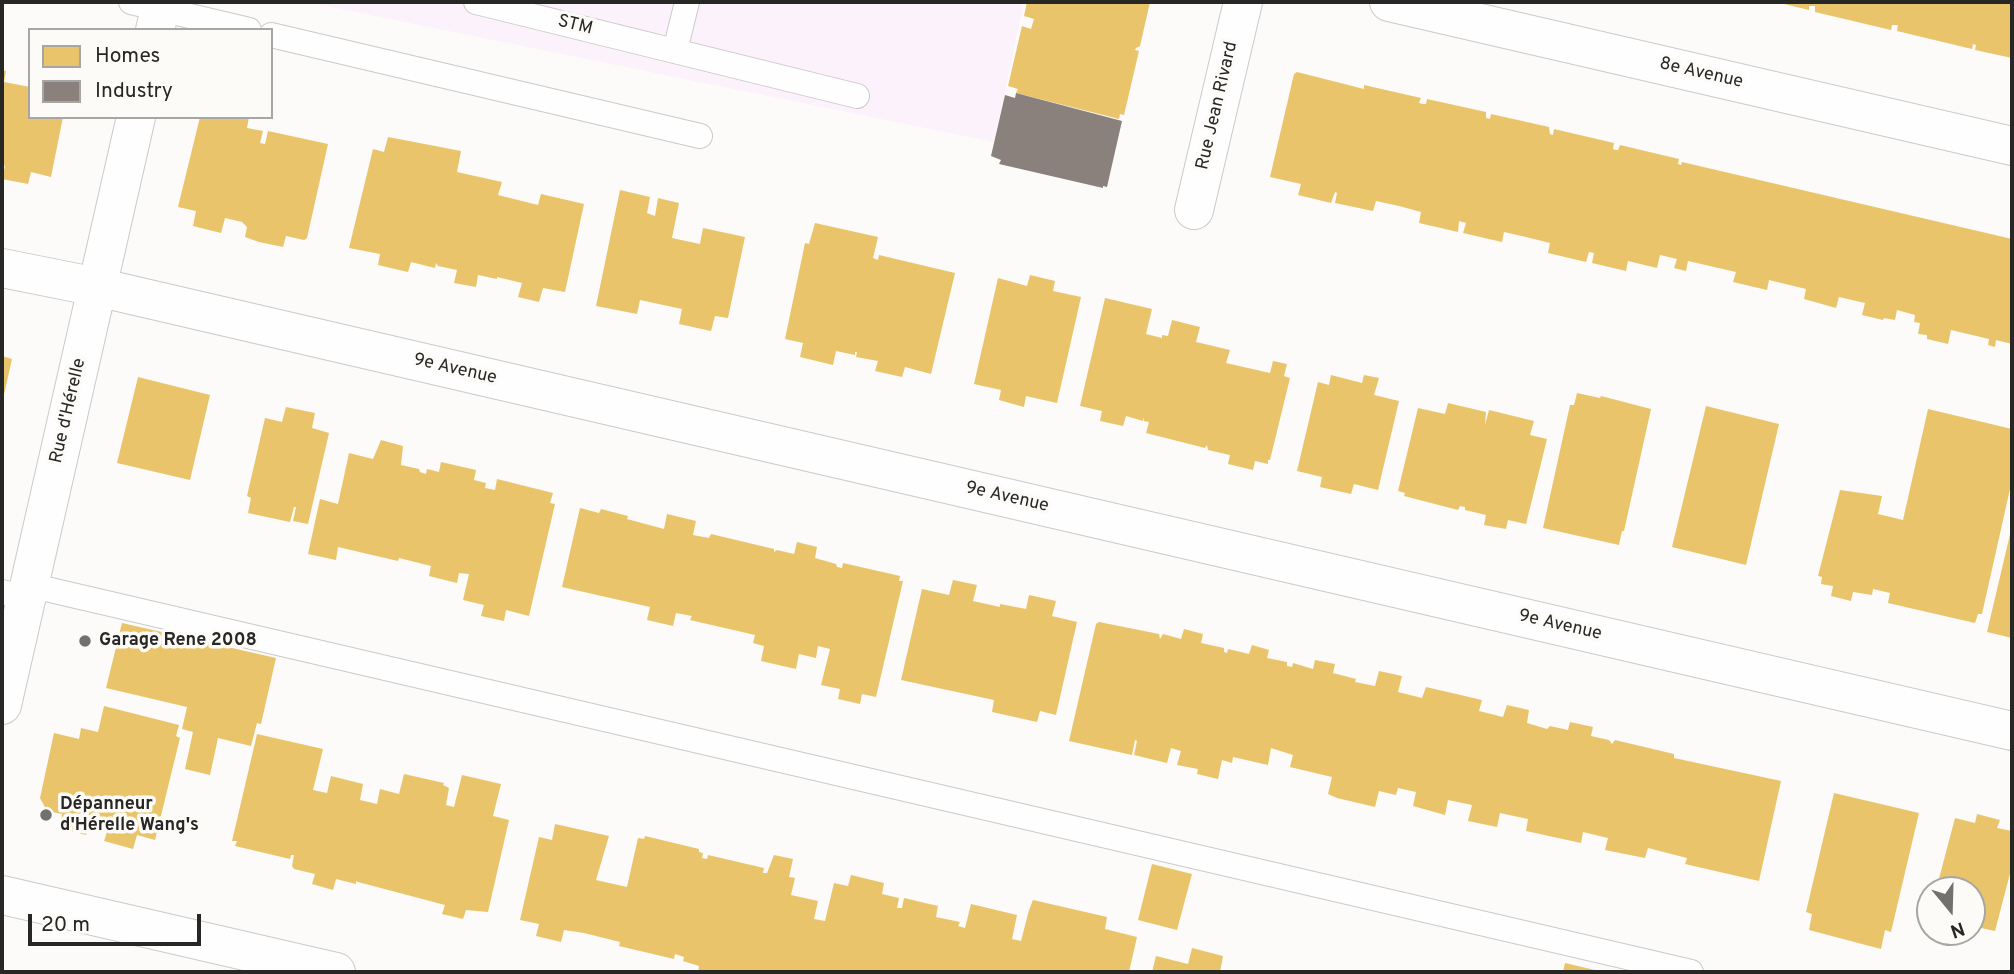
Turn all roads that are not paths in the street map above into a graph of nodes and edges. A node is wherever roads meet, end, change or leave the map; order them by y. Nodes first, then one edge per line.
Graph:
1 (476, 2) edge
2 (687, 2) edge
3 (1243, 2) edge
4 (1389, 2) edge
5 (152, 11) edge
6 (238, 28) edge
7 (273, 35) edge
8 (675, 51) junction
9 (857, 96) dead end
10 (135, 119) edge
11 (700, 136) dead end
12 (2012, 146) edge
13 (1194, 210) dead end
14 (2, 268) edge
15 (97, 287) junction
16 (19, 592) edge
17 (2, 705) edge
18 (2012, 731) edge
19 (2, 895) edge
20 (336, 972) edge
21 (1691, 972) edge

1 - 8 lane, STM
2 - 8 lane
3 - 13 street, Rue Jean Rivard
4 - 12 street, 8e Avenue
5 - 6 lane
7 - 11 lane
8 - 9 lane, STM
10 - 15 street, Rue d'Hérelle
14 - 15 street, 9e Avenue
15 - 16 street, Rue d'Hérelle
15 - 18 street, 9e Avenue
16 - 17 street, Rue d'Hérelle
16 - 21 lane
19 - 20 street

